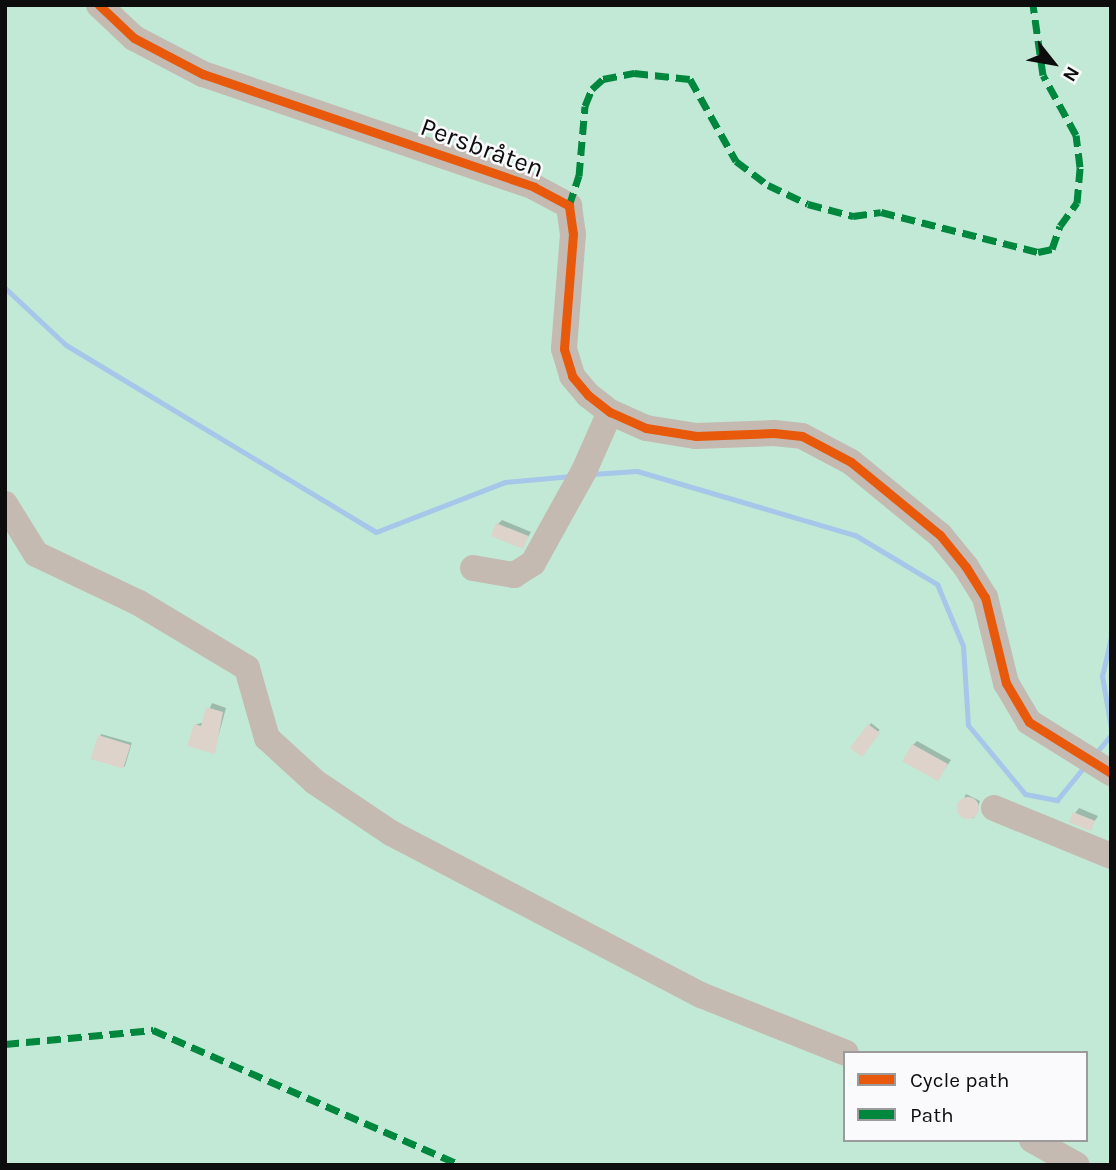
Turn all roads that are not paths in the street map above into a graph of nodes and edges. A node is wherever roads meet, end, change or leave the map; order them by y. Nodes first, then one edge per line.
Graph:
1 (99, 5) edge
2 (610, 412) junction
3 (5, 504) edge
4 (473, 568) dead end
5 (1111, 773) edge
6 (994, 808) dead end
7 (1111, 856) edge
8 (843, 1052) edge
9 (1036, 1142) edge
10 (1077, 1165) edge

1 - 2 street, Persbråten
2 - 4 street
2 - 5 street, Persbråten
3 - 8 street
6 - 7 street
9 - 10 street

